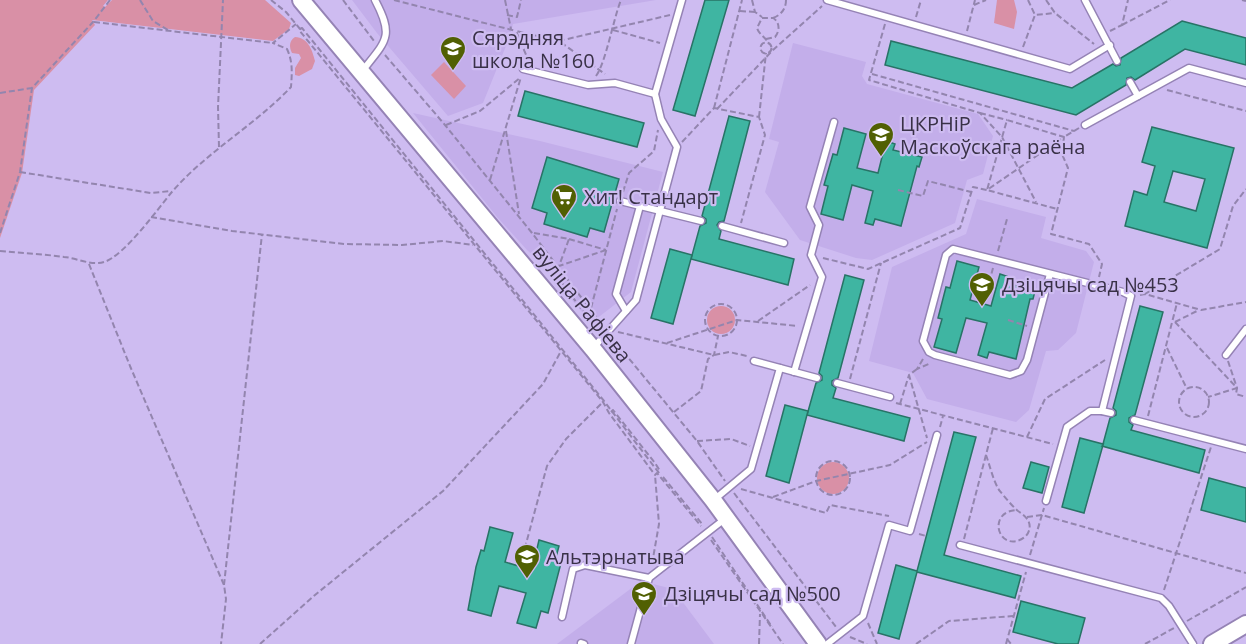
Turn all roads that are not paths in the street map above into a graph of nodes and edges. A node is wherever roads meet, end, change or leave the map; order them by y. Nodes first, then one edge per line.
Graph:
1 (301, 0) edge
2 (375, 0) edge
3 (682, 0) edge
4 (1085, 0) edge
5 (827, 1) edge
6 (1110, 45) junction
7 (1118, 61) dead end
8 (523, 69) road end
9 (362, 73) junction
10 (1130, 82) dead end
11 (1246, 83) edge
12 (655, 94) junction
13 (1138, 96) junction
14 (834, 122) dead end
15 (1085, 125) road end
16 (620, 201) dead end
17 (640, 206) junction
18 (660, 211) junction
19 (701, 221) dead end
20 (722, 226) dead end
21 (784, 243) dead end
22 (1050, 274) junction
23 (626, 311) junction
24 (1246, 329) edge
25 (592, 349) junction
26 (1226, 355) road end
27 (752, 359) road end
28 (780, 368) junction
29 (794, 372) junction
30 (817, 378) dead end
31 (837, 383) dead end
32 (890, 397) road end
33 (1102, 411) junction
34 (1111, 413) dead end
35 (1134, 420) dead end
36 (937, 435) road end
37 (1246, 449) edge
38 (713, 500) junction
39 (1046, 501) road end
40 (726, 518) junction
41 (961, 545) road end
42 (649, 578) junction
43 (562, 617) dead end
44 (1246, 624) edge
45 (631, 644) edge
46 (819, 644) edge
47 (827, 644) edge
48 (1193, 644) edge
49 (1212, 644) edge

1 - 9 main road, вуліца Рафіева
2 - 9 lane
3 - 12 lane
4 - 6 lane
5 - 6 lane
6 - 7 lane
8 - 12 lane
9 - 25 main road, вуліца Рафіева
10 - 13 lane
11 - 13 lane
12 - 18 lane
13 - 15 lane
14 - 29 lane
16 - 17 lane
17 - 18 lane
17 - 23 lane
18 - 19 lane
18 - 23 lane
20 - 21 lane
22 - 22 lane
22 - 33 lane
23 - 25 lane
24 - 26 lane
25 - 38 main road, вуліца Рафіева
27 - 28 lane
28 - 29 lane
28 - 38 lane
29 - 30 lane
31 - 32 lane
33 - 34 lane
33 - 39 lane
35 - 37 lane
36 - 47 lane
38 - 40 main road, вуліца Рафіева
40 - 42 lane
40 - 46 main road, вуліца Рафіева
41 - 48 lane
42 - 43 lane
42 - 45 lane
44 - 49 main road

